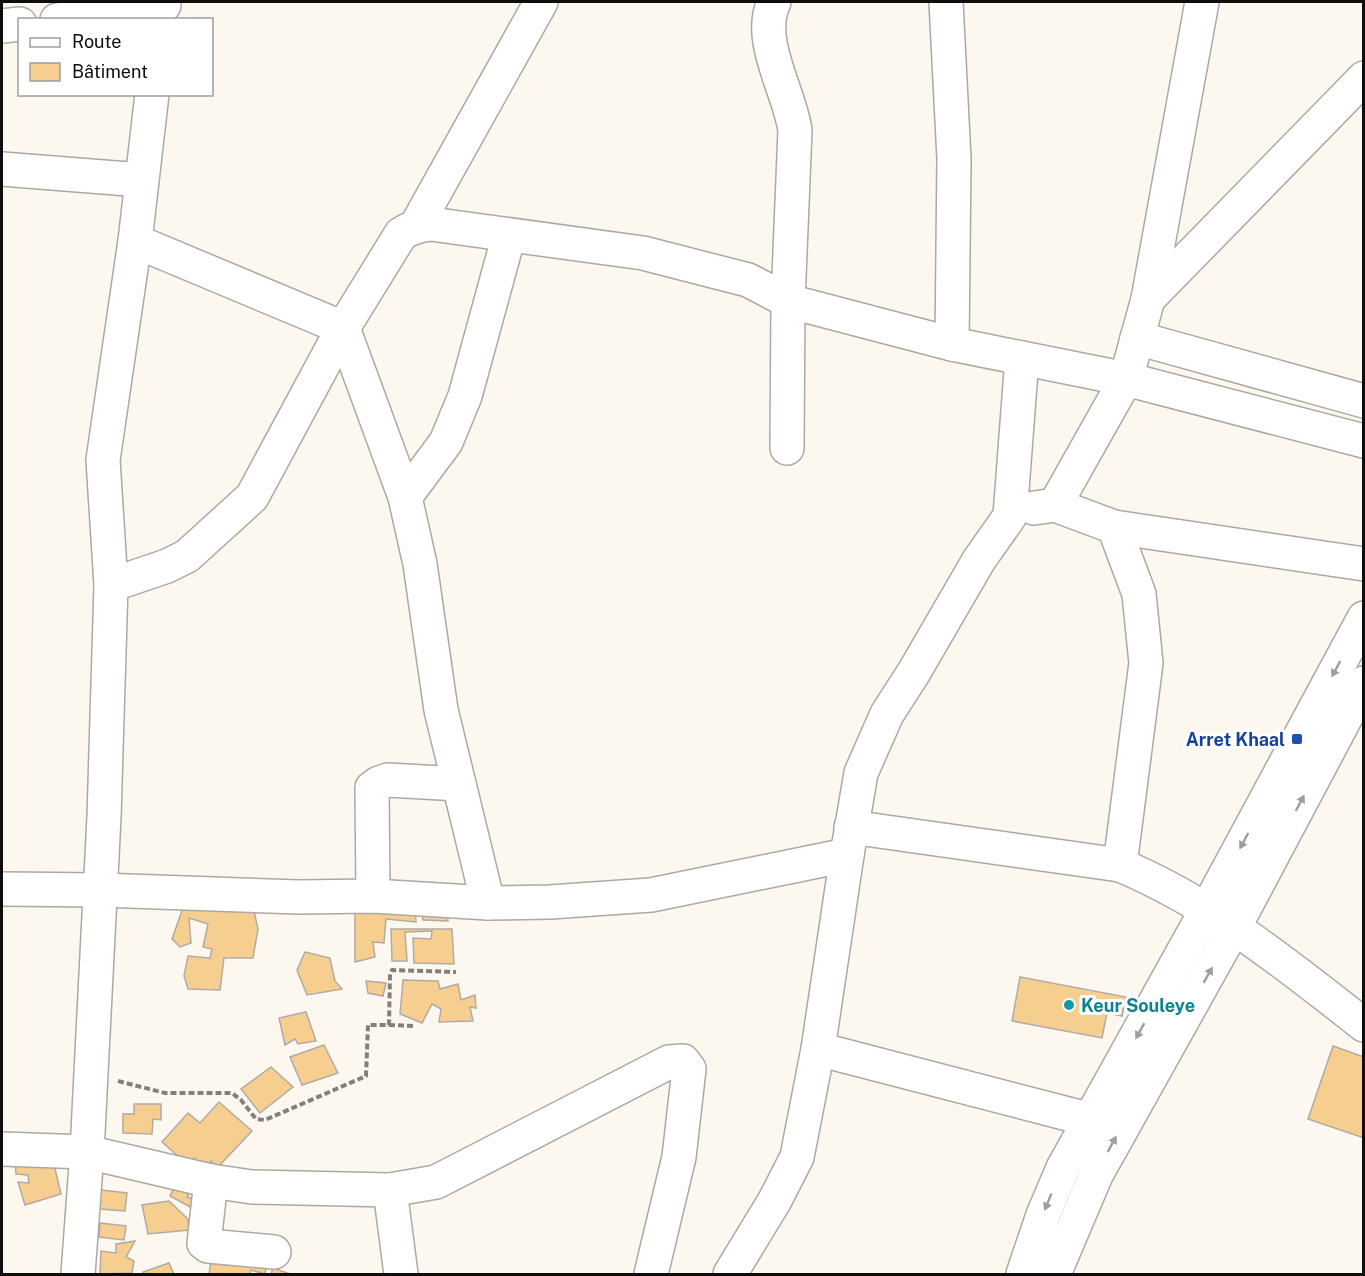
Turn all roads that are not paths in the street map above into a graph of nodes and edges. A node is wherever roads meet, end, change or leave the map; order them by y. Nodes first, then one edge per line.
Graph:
1 (541, 2) edge
2 (945, 2) edge
3 (1202, 2) edge
4 (768, 5) edge
5 (164, 9) edge
6 (76, 18) edge
7 (18, 24) edge
8 (2, 27) edge
9 (1364, 78) edge
10 (152, 96) edge
11 (2, 170) edge
12 (141, 180) junction
13 (416, 226) junction
14 (509, 235) junction
15 (135, 241) junction
16 (1148, 299) junction
17 (788, 301) junction
18 (343, 328) junction
19 (1137, 338) junction
20 (952, 344) junction
21 (1022, 358) junction
22 (1126, 379) junction
23 (1364, 401) edge
24 (1364, 441) edge
25 (788, 448) dead end
26 (405, 497) junction
27 (1055, 505) junction
28 (1010, 516) junction
29 (1114, 527) junction
30 (1364, 564) edge
31 (111, 585) junction
32 (1364, 618) edge
33 (1364, 683) edge
34 (459, 784) junction
35 (849, 841) junction
36 (1120, 865) junction
37 (2, 889) edge
38 (101, 890) junction
39 (373, 896) junction
40 (488, 903) junction
41 (1207, 909) junction
42 (1235, 926) junction
43 (1364, 1025) edge
44 (818, 1048) junction
45 (1091, 1120) junction
46 (2, 1149) edge
47 (87, 1152) junction
48 (211, 1181) junction
49 (390, 1191) junction
50 (274, 1252) dead end
51 (78, 1275) edge
52 (401, 1275) edge
53 (651, 1275) edge
54 (730, 1275) edge
55 (1023, 1275) edge
56 (1054, 1275) edge

1 - 13 street
2 - 20 street
3 - 16 street
4 - 17 street
5 - 6 street
7 - 8 street
9 - 16 street
10 - 12 street
11 - 12 street
12 - 15 street
13 - 14 street
13 - 18 street
14 - 17 street
14 - 26 street
15 - 18 street
15 - 31 street
16 - 19 street
17 - 20 street
17 - 25 street
18 - 26 street
18 - 31 street
19 - 22 street
19 - 23 street
20 - 21 street
21 - 22 street
21 - 28 street
22 - 24 street
22 - 27 street
26 - 34 street
27 - 28 street
27 - 29 street
28 - 35 street
29 - 30 street
29 - 36 street
31 - 38 street
32 -> 41 street
42 -> 33 street
34 - 39 street
34 - 40 street
35 - 36 street
35 - 40 street
35 - 44 street
36 - 41 street
37 - 38 street
38 - 39 street
38 - 47 street
39 - 40 street
41 - 42 street
41 -> 45 street
42 - 43 street
56 -> 42 street
44 - 45 street
44 - 54 street
45 -> 55 street
46 - 47 street
47 - 48 street
47 - 51 street
48 - 49 street
48 - 50 street
49 - 52 street
49 - 53 street

